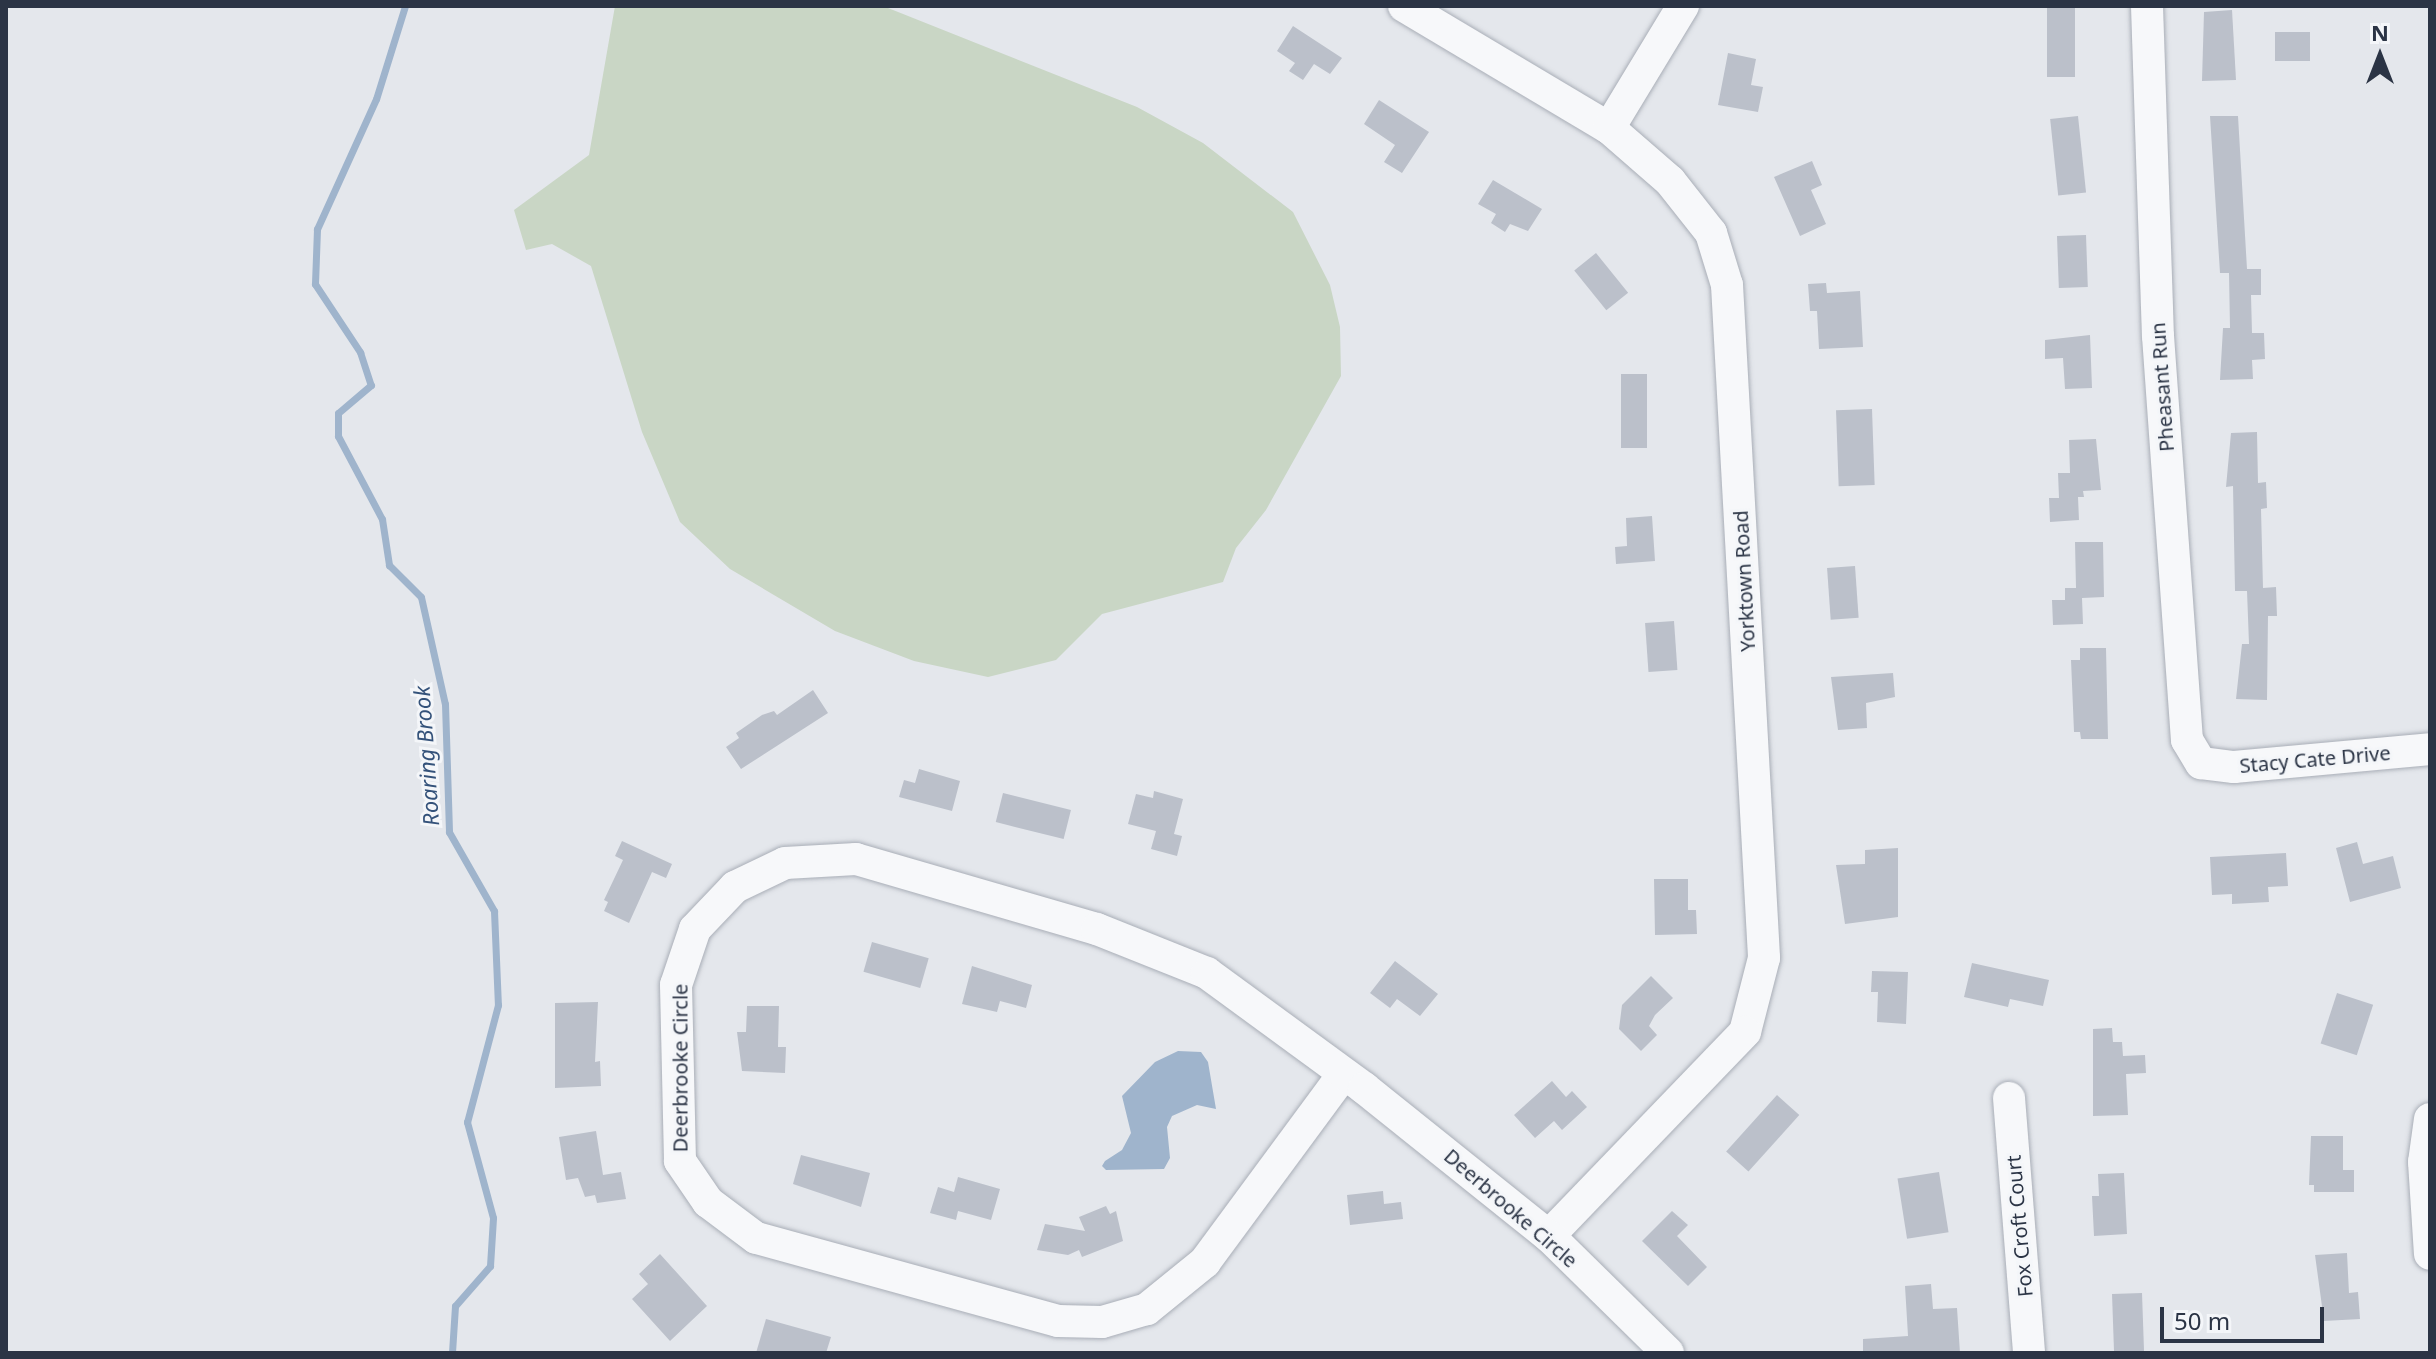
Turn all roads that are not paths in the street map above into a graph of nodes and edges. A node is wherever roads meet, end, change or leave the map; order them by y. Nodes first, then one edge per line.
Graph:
1 (1404, 6) edge
2 (1683, 6) edge
3 (2147, 6) edge
4 (1609, 128) junction
5 (2430, 749) edge
6 (2201, 763) joint
7 (1342, 1076) junction
8 (2009, 1098) dead end
9 (2430, 1119) edge
10 (1549, 1236) junction
11 (2429, 1241) edge
12 (1668, 1353) edge
13 (2029, 1353) edge

1 - 4 street, Yorktown Road
2 - 4 street
3 - 6 street, Pheasant Run
4 - 10 street, Yorktown Road
5 - 6 street, Stacy Cate Drive
7 - 7 street, Deerbrooke Circle
7 - 10 street, Deerbrooke Circle
8 - 13 street, Fox Croft Court
9 - 11 street
10 - 12 street, Deerbrooke Circle

